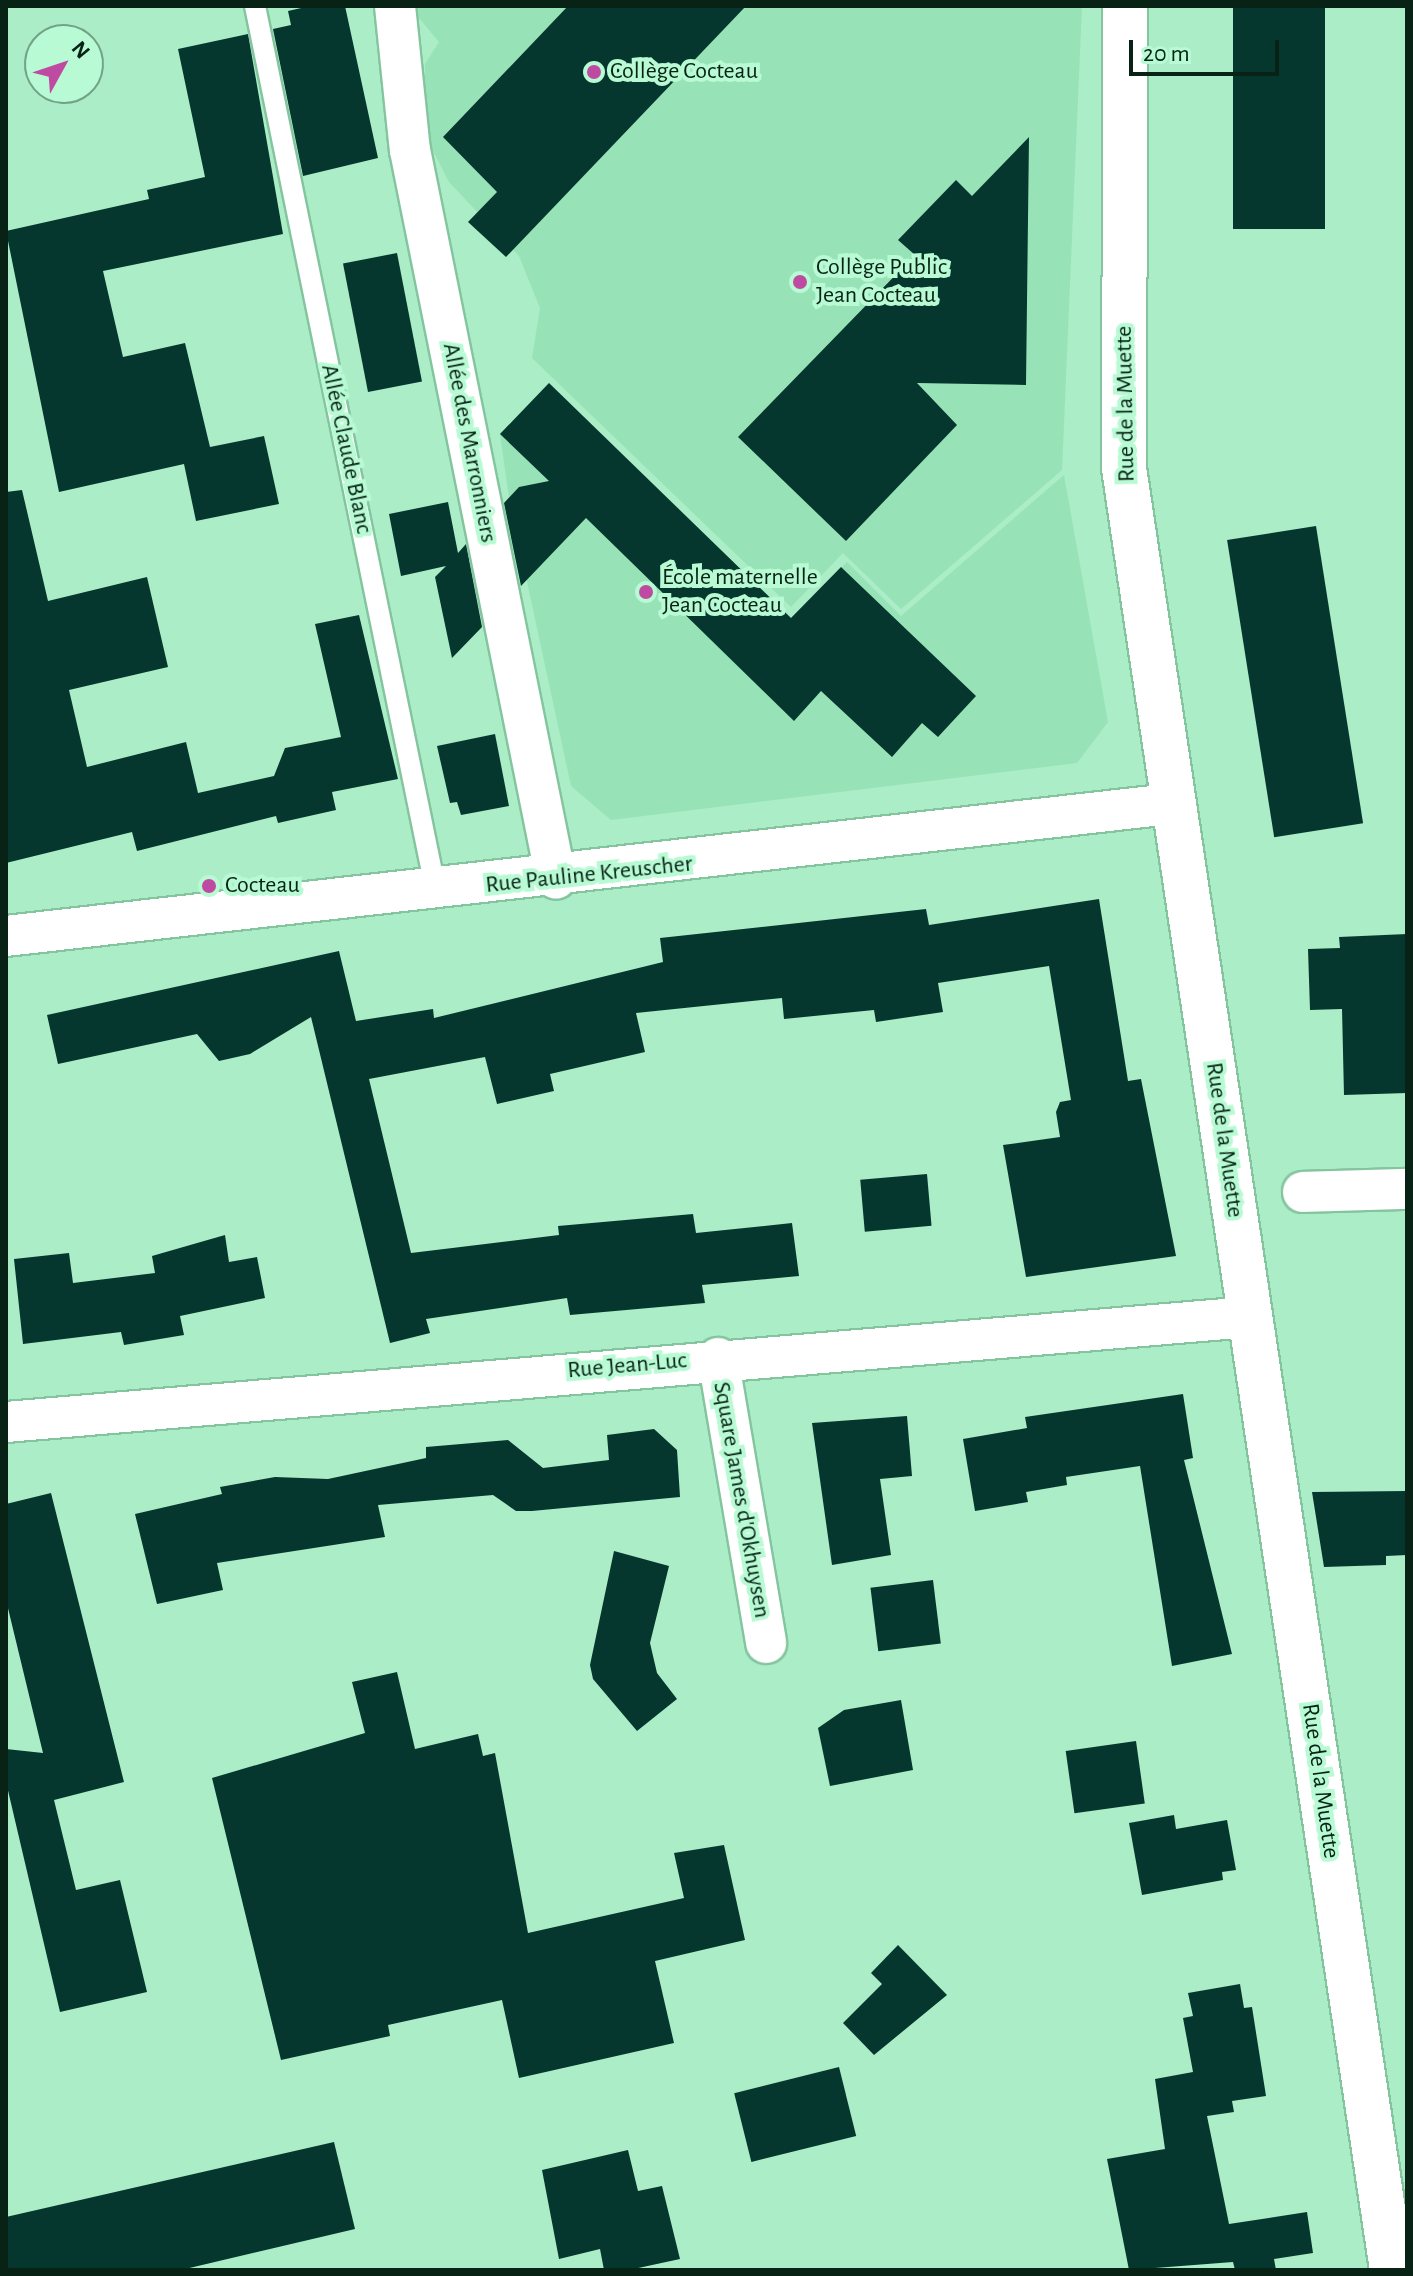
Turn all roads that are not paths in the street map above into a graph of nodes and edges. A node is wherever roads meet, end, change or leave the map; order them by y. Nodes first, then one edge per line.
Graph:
1 (255, 6) edge
2 (395, 6) edge
3 (1125, 6) edge
4 (1170, 804) junction
5 (556, 879) junction
6 (436, 892) junction
7 (6, 936) edge
8 (1407, 1189) edge
9 (1303, 1192) dead end
10 (1249, 1317) junction
11 (718, 1358) junction
12 (6, 1422) edge
13 (766, 1643) dead end
14 (1392, 2270) edge

1 - 6 lane, Allée Claude Blanc
2 - 5 street, Allée des Marronniers
3 - 4 street, Rue de la Muette
4 - 5 street, Rue Pauline Kreuscher
4 - 10 street, Rue de la Muette
5 - 6 street, Rue Pauline Kreuscher
6 - 7 street, Rue Pauline Kreuscher
8 - 9 street
10 - 11 street, Rue Jean-Luc
10 - 14 street, Rue de la Muette
11 - 12 street, Rue Jean-Luc
11 - 13 street, Square James d'Okhuysen

